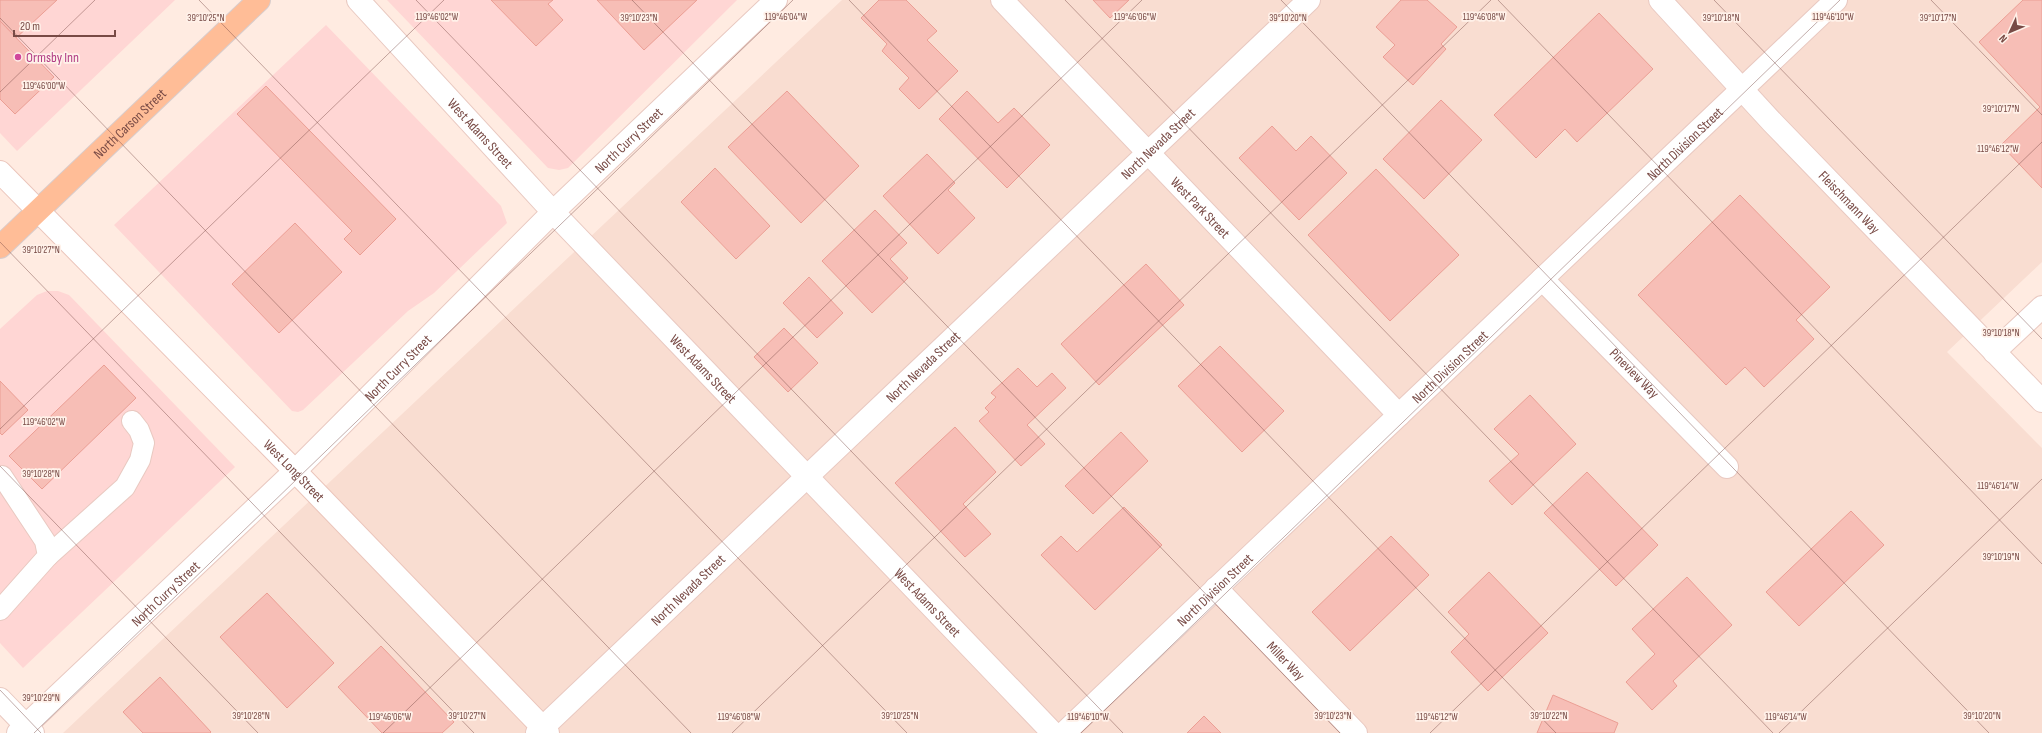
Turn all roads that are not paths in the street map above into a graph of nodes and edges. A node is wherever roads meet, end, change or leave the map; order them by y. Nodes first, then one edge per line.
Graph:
1 (258, 0) edge
2 (358, 0) edge
3 (776, 0) edge
4 (1002, 0) edge
5 (1309, 0) edge
6 (1660, 0) edge
7 (1836, 0) edge
8 (1742, 90) junction
9 (1149, 152) junction
10 (0, 172) edge
11 (38, 210) junction
12 (553, 212) junction
13 (0, 247) edge
14 (1542, 279) junction
15 (2042, 307) edge
16 (1994, 352) junction
17 (2042, 400) edge
18 (1399, 415) junction
19 (132, 421) dead end
20 (1727, 467) dead end
21 (295, 471) junction
22 (808, 476) junction
23 (0, 478) edge
24 (48, 556) junction
25 (1216, 588) junction
26 (0, 610) edge
27 (0, 699) edge
28 (25, 730) edge
29 (542, 731) edge
30 (1053, 733) edge
31 (1064, 733) edge
32 (1356, 733) edge

1 - 11 main road, North Carson Street
2 - 12 street, West Adams Street
3 - 12 street, North Curry Street
4 - 9 street, West Park Street
5 - 9 street, North Nevada Street
6 - 8 street, Fleischmann Way
7 - 8 street, North Division Street
8 - 14 street, North Division Street
8 - 16 street, Fleischmann Way
9 - 18 street, West Park Street
9 - 22 street, North Nevada Street
10 - 11 street, West Long Street
11 - 13 main road, North Carson Street
11 - 21 street, West Long Street
12 - 21 street, North Curry Street
12 - 22 street, West Adams Street
14 - 18 street, North Division Street
14 - 20 street, Pineview Way
15 - 16 street
16 - 17 street, Fleischmann Way
18 - 25 street, North Division Street
19 - 24 lane
21 - 28 street, North Curry Street
21 - 29 street, West Long Street
22 - 29 street, North Nevada Street
22 - 30 street, West Adams Street
23 - 24 lane
24 - 26 lane
25 - 31 street, North Division Street
25 - 32 street, Miller Way
27 - 28 street

